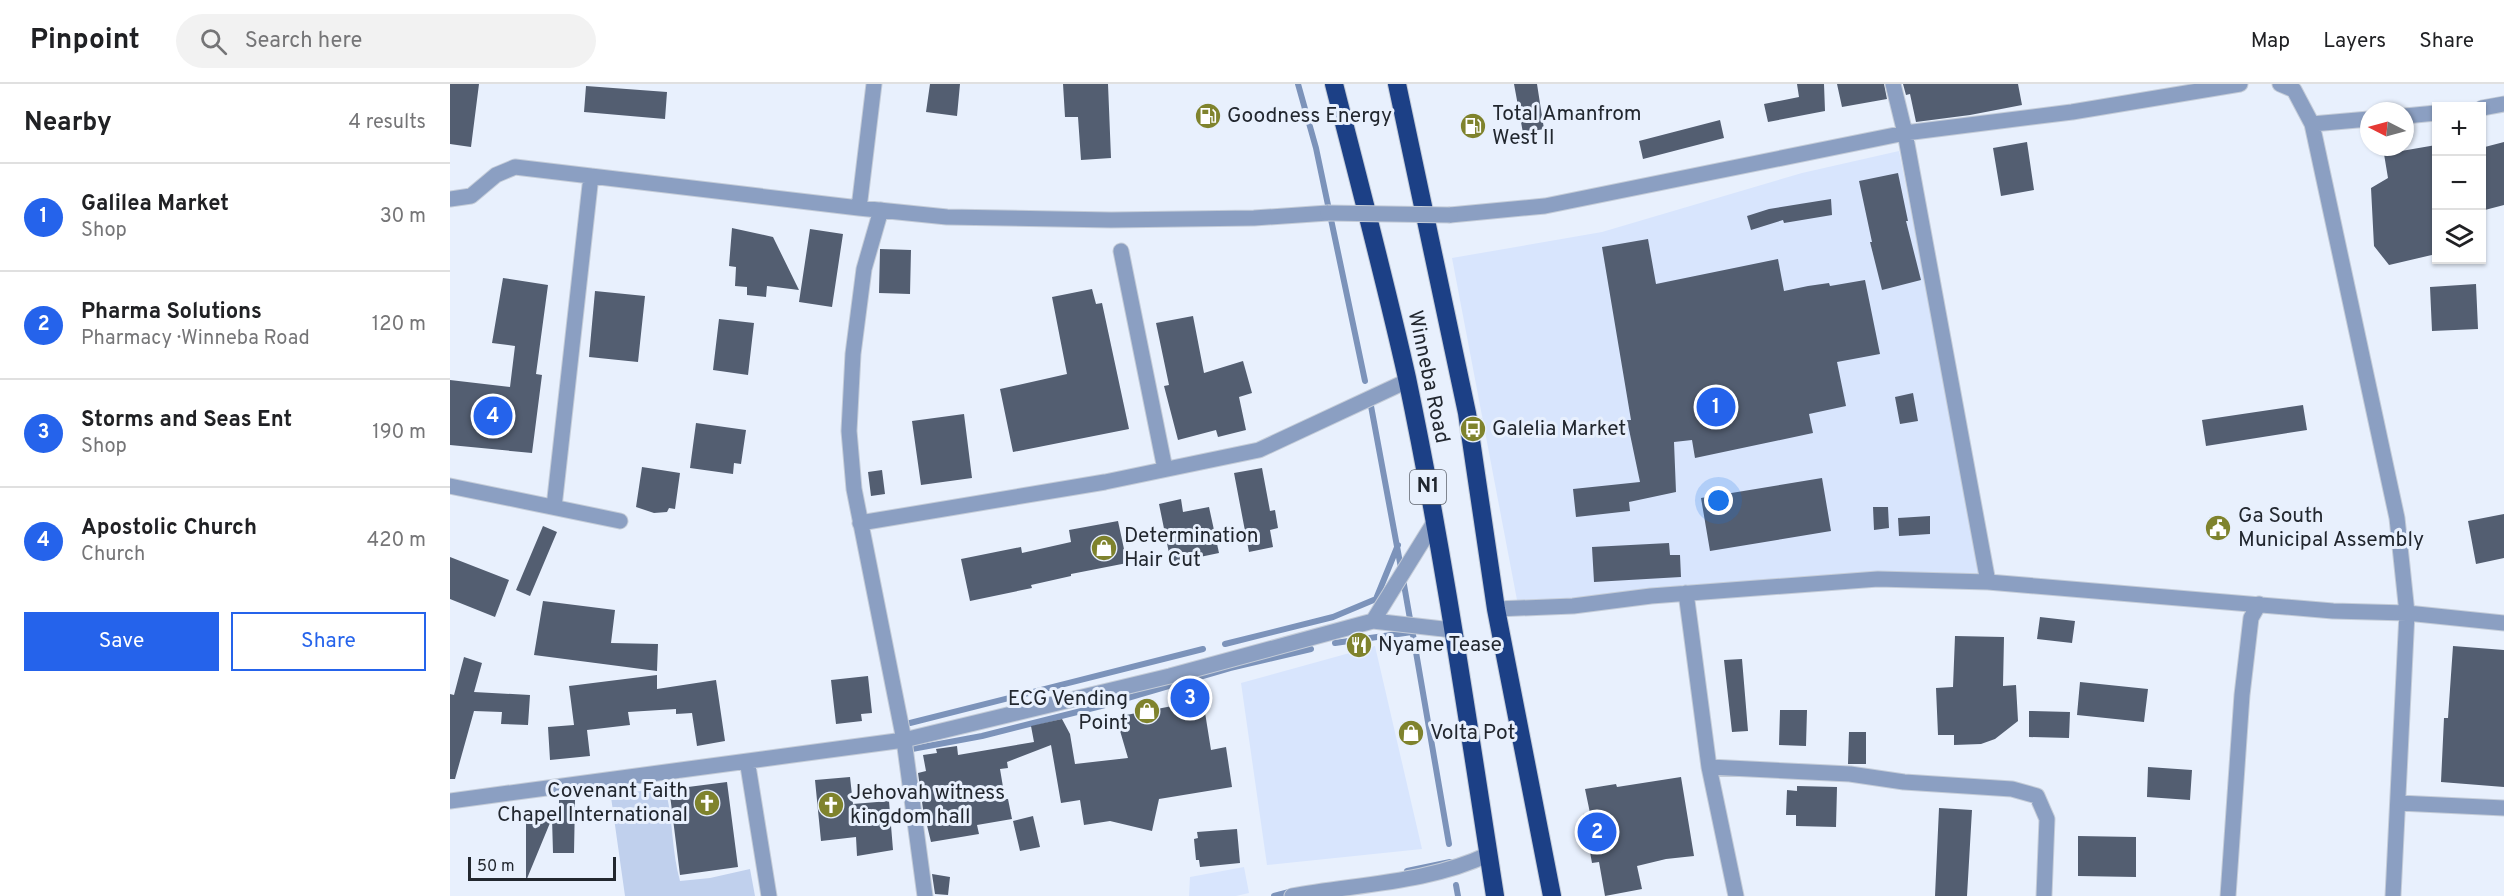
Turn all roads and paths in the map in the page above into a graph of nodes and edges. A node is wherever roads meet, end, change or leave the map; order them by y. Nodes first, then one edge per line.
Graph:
1 (874, 84) edge
2 (1334, 84) edge
3 (1397, 84) edge
4 (1893, 84) edge
5 (2240, 84) edge
6 (2280, 84) edge
7 (2504, 104) edge
8 (2486, 107) edge
9 (2432, 113) edge
10 (2414, 115) edge
11 (2360, 120) edge
12 (2312, 124) junction
13 (1905, 133) junction
14 (591, 176) junction
15 (450, 200) edge
16 (859, 208) junction
17 (881, 210) junction
18 (1121, 251) dead end
19 (1407, 381) junction
20 (1165, 470) junction
21 (450, 486) edge
22 (554, 507) junction
23 (1435, 520) junction
24 (620, 521) dead end
25 (860, 523) junction
26 (1988, 582) junction
27 (1686, 593) junction
28 (2259, 604) junction
29 (1496, 609) junction
30 (2407, 614) junction
31 (1373, 621) junction
32 (2504, 623) edge
33 (1452, 630) junction
34 (904, 740) junction
35 (744, 762) junction
36 (1709, 767) junction
37 (450, 801) edge
38 (2399, 803) junction
39 (2504, 808) edge
40 (1489, 854) junction
41 (769, 896) edge
42 (925, 896) edge
43 (1292, 896) edge
44 (1495, 896) edge
45 (1552, 896) edge
46 (1736, 896) edge
47 (2043, 896) edge
48 (2228, 896) edge
49 (2393, 896) edge

1 - 16 street
2 - 19 highway, Winneba Road / N1
3 - 29 highway, Winneba Road / N1
4 - 13 street
5 - 13 street
6 - 12 street
7 - 8 street
9 - 10 street
11 - 12 street
12 - 30 street
13 - 17 street, bridge
13 - 26 street
14 - 15 street
14 - 16 street
14 - 22 street
16 - 17 street
17 - 25 street
18 - 20 street
19 - 20 street
19 - 23 highway, Winneba Road / N1
20 - 25 street
21 - 22 street
22 - 24 street
23 - 31 street
23 - 33 highway, Winneba Road / N1
25 - 34 street
26 - 27 street
26 - 28 street
27 - 29 street
27 - 36 street
28 - 30 street
28 - 48 street
29 - 45 highway, Winneba Road / N1
30 - 32 street
30 - 38 street
31 - 33 street
31 - 34 street
33 - 40 highway, Winneba Road / N1
34 - 35 street
34 - 42 street
35 - 37 street
35 - 41 street
36 - 46 street
36 - 47 street
38 - 39 street
38 - 49 street
40 - 43 street
40 - 44 highway, Winneba Road / N1

